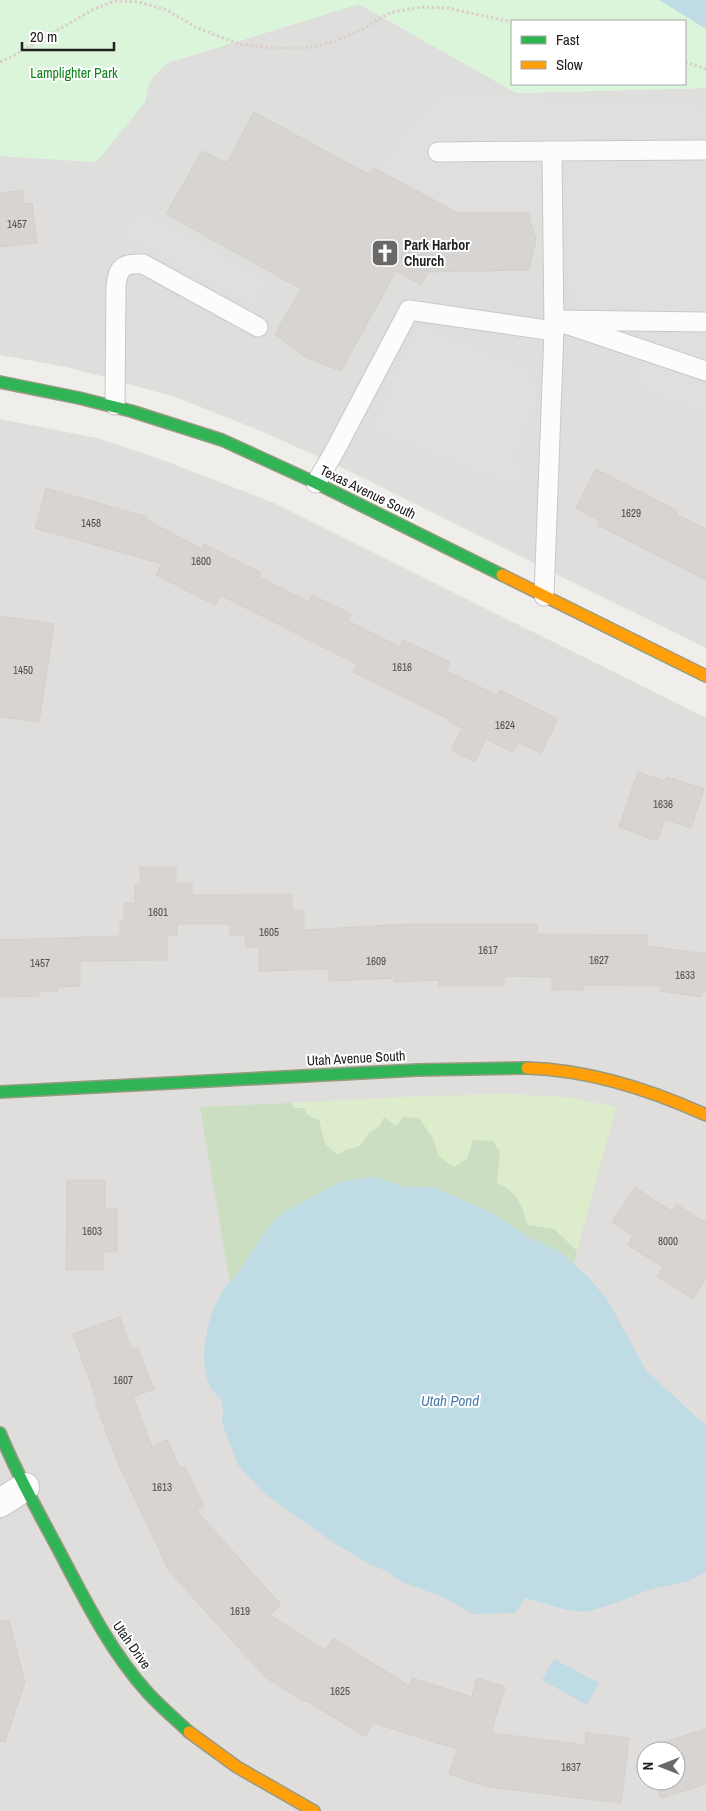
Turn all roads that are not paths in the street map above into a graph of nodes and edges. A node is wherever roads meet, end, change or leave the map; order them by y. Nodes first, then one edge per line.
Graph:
1 (706, 150) edge
2 (552, 151) junction
3 (438, 152) dead end
4 (706, 322) edge
5 (554, 325) junction
6 (258, 327) dead end
7 (706, 371) edge
8 (0, 382) edge
9 (115, 405) junction
10 (316, 483) junction
11 (544, 596) junction
12 (706, 676) edge
13 (0, 1092) edge
14 (706, 1115) edge
15 (0, 1433) edge
16 (25, 1487) junction
17 (0, 1504) edge
18 (313, 1811) edge

1 - 2 lane
2 - 3 lane
2 - 5 lane
4 - 5 lane
5 - 7 lane
5 - 10 lane
5 - 11 lane
6 - 9 lane
8 - 9 street, Texas Avenue South
9 - 10 street, Texas Avenue South
10 - 11 street, Texas Avenue South
11 - 12 street, Texas Avenue South
13 - 14 street, Utah Avenue South
15 - 16 street, Utah Drive
16 - 17 street
16 - 18 street, Utah Drive

